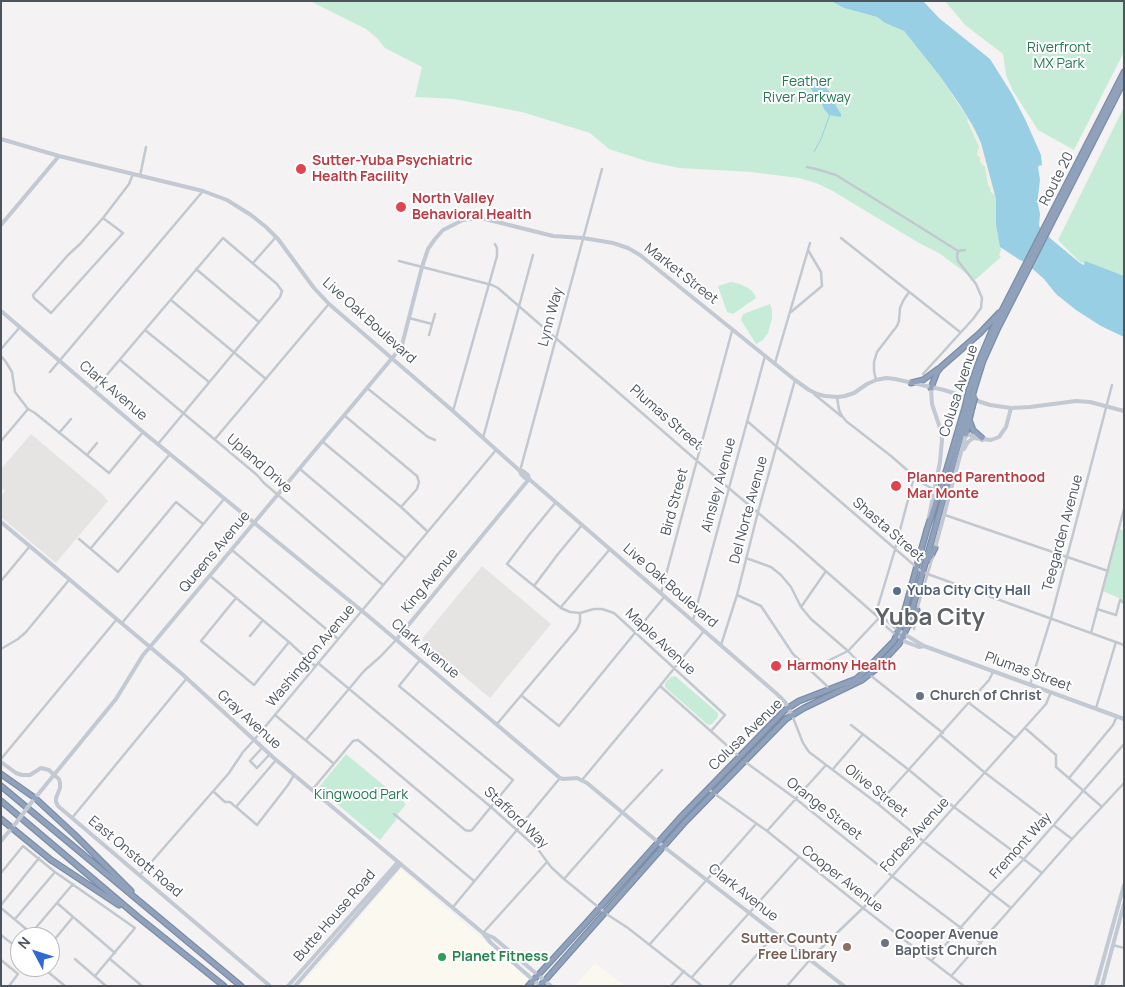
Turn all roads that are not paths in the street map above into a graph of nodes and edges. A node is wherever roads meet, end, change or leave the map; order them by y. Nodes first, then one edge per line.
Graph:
1 (1124, 72) edge
2 (1124, 81) edge
3 (1, 139) edge
4 (146, 147) dead end
5 (59, 156) junction
6 (807, 167) dead end
7 (602, 169) dead end
8 (133, 174) junction
9 (140, 176) junction
10 (203, 191) junction
11 (103, 218) junction
12 (1, 225) edge
13 (276, 237) junction
14 (583, 238) junction
15 (841, 238) dead end
16 (810, 243) dead end
17 (495, 244) dead end
18 (808, 250) junction
19 (965, 250) dead end
20 (958, 252) junction
21 (533, 255) dead end
22 (400, 261) dead end
23 (253, 263) junction
24 (422, 267) junction
25 (196, 270) junction
26 (488, 284) junction
27 (909, 292) junction
28 (1011, 297) junction
29 (171, 300) junction
30 (1007, 302) junction
31 (329, 304) junction
32 (519, 306) junction
33 (1, 311) edge
34 (790, 313) junction
35 (435, 314) dead end
36 (409, 318) junction
37 (259, 322) junction
38 (432, 324) junction
39 (20, 327) junction
40 (732, 329) junction
41 (145, 330) junction
42 (960, 332) junction
43 (429, 335) dead end
44 (556, 337) junction
45 (1, 349) edge
46 (234, 352) junction
47 (765, 355) junction
48 (1, 356) edge
49 (392, 358) junction
50 (120, 360) junction
51 (60, 361) junction
52 (776, 363) junction
53 (941, 367) junction
54 (50, 372) dead end
55 (923, 374) dead end
56 (266, 379) junction
57 (795, 380) junction
58 (876, 380) junction
59 (208, 382) junction
60 (911, 383) junction
61 (1112, 385) dead end
62 (367, 388) junction
63 (931, 388) junction
64 (94, 390) junction
65 (809, 390) junction
66 (973, 390) junction
67 (837, 397) junction
68 (1107, 406) junction
69 (968, 407) junction
70 (1011, 408) junction
71 (28, 409) junction
72 (453, 411) junction
73 (1124, 411) edge
74 (183, 412) junction
75 (345, 416) junction
76 (71, 419) dead end
77 (969, 420) junction
78 (747, 421) junction
79 (846, 421) junction
80 (143, 432) junction
81 (59, 433) junction
82 (966, 434) junction
83 (483, 438) junction
84 (982, 438) junction
85 (215, 439) junction
86 (435, 440) dead end
87 (1, 441) edge
88 (323, 442) junction
89 (97, 443) dead end
90 (158, 444) junction
91 (777, 446) junction
92 (496, 450) junction
93 (170, 454) junction
94 (961, 454) junction
95 (87, 455) junction
96 (697, 460) junction
97 (300, 469) junction
98 (520, 471) junction
99 (914, 476) junction
100 (529, 479) junction
101 (729, 488) junction
102 (935, 490) junction
103 (278, 495) junction
104 (224, 499) junction
105 (556, 502) junction
106 (401, 507) junction
107 (1124, 509) edge
108 (758, 512) junction
109 (945, 514) junction
110 (1, 522) edge
111 (255, 523) junction
112 (203, 524) junction
113 (582, 525) junction
114 (927, 529) junction
115 (427, 531) junction
116 (79, 539) dead end
117 (30, 546) junction
118 (895, 548) junction
119 (935, 548) junction
120 (91, 549) junction
121 (610, 549) junction
122 (232, 550) junction
123 (1067, 556) junction
124 (405, 558) junction
125 (746, 558) junction
126 (925, 563) junction
127 (917, 568) junction
128 (826, 571) junction
129 (1108, 571) junction
130 (925, 573) junction
131 (210, 576) junction
132 (1, 580) edge
133 (70, 580) junction
134 (383, 585) junction
135 (534, 586) junction
136 (663, 595) junction
137 (737, 595) junction
138 (236, 598) junction
139 (1124, 603) edge
140 (801, 607) junction
141 (561, 608) junction
142 (1097, 609) junction
143 (917, 610) junction
144 (361, 611) junction
145 (580, 613) junction
146 (875, 614) junction
147 (879, 618) junction
148 (1050, 618) junction
149 (117, 619) junction
150 (263, 620) junction
151 (693, 620) junction
152 (122, 623) junction
153 (907, 628) junction
154 (914, 629) dead end
155 (704, 631) junction
156 (635, 632) junction
157 (898, 633) junction
158 (1091, 633) junction
159 (250, 636) dead end
160 (903, 637) junction
161 (338, 639) junction
162 (396, 640) junction
163 (289, 642) junction
164 (1116, 642) junction
165 (1124, 644) edge
166 (721, 645) junction
167 (150, 646) junction
168 (1, 648) edge
169 (848, 651) junction
170 (420, 660) junction
171 (316, 664) junction
172 (674, 669) junction
173 (809, 670) junction
174 (866, 670) junction
175 (993, 672) junction
176 (870, 675) junction
177 (187, 678) junction
178 (1030, 685) junction
179 (660, 686) junction
180 (349, 689) junction
181 (828, 690) junction
182 (1051, 692) junction
183 (522, 696) junction
184 (826, 697) junction
185 (969, 703) junction
186 (789, 707) junction
187 (1096, 708) junction
188 (275, 715) junction
189 (792, 715) junction
190 (1117, 716) junction
191 (1124, 719) edge
192 (497, 724) junction
193 (851, 725) dead end
194 (1024, 728) junction
195 (711, 731) junction
196 (863, 734) junction
197 (942, 734) junction
198 (1015, 738) junction
199 (254, 740) junction
200 (306, 740) junction
201 (1124, 744) edge
202 (262, 748) junction
203 (270, 754) junction
204 (739, 756) junction
205 (1, 760) edge
206 (276, 760) junction
207 (745, 761) junction
208 (333, 763) junction
209 (826, 765) junction
210 (662, 770) dead end
211 (833, 770) junction
212 (909, 770) junction
213 (984, 772) junction
214 (1, 774) edge
215 (54, 775) junction
216 (294, 775) junction
217 (560, 778) junction
218 (1068, 778) junction
219 (582, 780) junction
220 (1124, 782) edge
221 (1, 786) edge
222 (708, 788) junction
223 (312, 790) junction
224 (1084, 791) junction
225 (213, 792) junction
226 (713, 793) junction
227 (35, 798) junction
228 (796, 798) junction
229 (1, 801) edge
230 (878, 804) junction
231 (1101, 806) junction
232 (236, 807) junction
233 (491, 807) junction
234 (954, 807) junction
235 (622, 813) junction
236 (394, 814) dead end
237 (1, 819) edge
238 (72, 819) junction
239 (756, 824) junction
240 (1054, 825) junction
241 (11, 828) junction
242 (518, 830) junction
243 (767, 831) junction
244 (1072, 839) junction
245 (1, 841) edge
246 (923, 841) junction
247 (658, 842) junction
248 (664, 847) junction
249 (799, 857) junction
250 (39, 858) junction
251 (1024, 858) junction
252 (548, 862) junction
253 (399, 863) junction
254 (56, 872) junction
255 (1, 873) edge
256 (1042, 873) junction
257 (140, 875) junction
258 (892, 876) junction
259 (564, 879) junction
260 (707, 880) junction
261 (474, 881) junction
262 (73, 884) junction
263 (1124, 885) edge
264 (990, 893) junction
265 (1122, 903) edge
266 (57, 904) junction
267 (1, 907) edge
268 (452, 907) junction
269 (600, 908) junction
270 (863, 908) junction
271 (1011, 908) junction
272 (152, 912) junction
273 (605, 912) junction
274 (750, 912) junction
275 (73, 917) junction
276 (138, 917) junction
277 (15, 919) junction
278 (24, 927) edge
279 (36, 927) edge
280 (960, 928) junction
281 (60, 933) edge
282 (483, 933) junction
283 (776, 933) junction
284 (981, 943) junction
285 (1108, 943) junction
286 (649, 945) junction
287 (1113, 945) junction
288 (1124, 948) edge
289 (115, 953) junction
290 (75, 959) dead end
291 (110, 959) junction
292 (1, 960) edge
293 (810, 960) junction
294 (932, 960) junction
295 (684, 972) junction
296 (538, 975) junction
297 (95, 976) junction
298 (951, 976) junction
299 (54, 977) edge
300 (691, 977) junction
301 (533, 980) junction
302 (545, 980) junction
303 (269, 985) edge
304 (9, 986) edge
305 (65, 986) edge
306 (106, 986) edge
307 (142, 986) edge
308 (224, 986) edge
309 (241, 986) edge
310 (288, 986) edge
311 (294, 986) edge
312 (528, 986) edge
313 (540, 986) edge
314 (551, 986) edge
315 (671, 986) edge
316 (702, 986) edge
317 (729, 986) edge
318 (787, 986) edge
319 (844, 986) edge
320 (964, 986) edge
321 (1096, 986) edge
322 (1102, 986) edge

1 - 28 highway, Route 20
2 - 28 highway, Route 20
3 - 5 main road, Live Oak Boulevard
4 - 9 street
5 - 8 main road, Live Oak Boulevard
5 - 12 main road
6 - 20 street
7 - 14 street, Lynn Way
8 - 9 main road, Live Oak Boulevard
8 - 11 street
9 - 10 main road, Live Oak Boulevard
10 - 13 main road, Live Oak Boulevard
10 - 51 street
11 - 11 street
13 - 23 street
13 - 31 main road, Live Oak Boulevard
14 - 24 main road, Market Street
14 - 40 main road, Market Street
14 - 44 street, Lynn Way
15 - 27 street
16 - 18 street
17 - 26 street
18 - 34 street
18 - 34 street
19 - 20 street
20 - 42 street
21 - 32 street
22 - 24 street, Plumas Street
23 - 25 street
23 - 37 street
24 - 26 street, Plumas Street
24 - 36 main road, Queens Avenue
25 - 29 street
25 - 37 street
26 - 32 street, Plumas Street
26 - 72 street
27 - 42 street
27 - 58 street
28 - 30 highway, Colusa Avenue
28 - 66 highway, Colusa Avenue
29 - 41 street
29 - 46 street
30 - 53 highway
30 - 66 highway, Colusa Avenue
31 - 49 main road, Live Oak Boulevard
31 - 56 street
32 - 44 street, Plumas Street
32 - 83 street
33 - 39 main road, Clark Avenue
34 - 52 street
35 - 38 street
36 - 38 street
36 - 49 main road, Queens Avenue
37 - 46 street
38 - 43 street
39 - 45 street
39 - 51 main road, Clark Avenue
40 - 47 main road, Market Street
40 - 96 street, Bird Street
41 - 50 street
41 - 59 street
42 - 55 street
44 - 96 street, Plumas Street
44 - 98 street, Lynn Way
46 - 56 street
46 - 59 street
47 - 52 main road, Market Street
47 - 78 street, Ainsley Avenue
48 - 71 street
49 - 62 main road, Queens Avenue
49 - 72 main road, Live Oak Boulevard
50 - 64 street
50 - 74 street, Upland Drive
51 - 54 street
51 - 64 main road, Clark Avenue
52 - 57 main road, Market Street
53 - 60 highway
53 - 63 highway
56 - 85 street
57 - 65 main road, Market Street
57 - 91 street, Del Norte Avenue
58 - 60 main road
58 - 67 main road
59 - 74 street
60 - 63 main road
61 - 68 street, Teegarden Avenue
62 - 75 main road, Queens Avenue
62 - 86 street
63 - 70 main road
63 - 102 main road
64 - 80 main road, Clark Avenue
65 - 67 main road, Market Street
65 - 79 street, Market Street
66 - 69 highway, Colusa Avenue, bridge
67 - 79 street
68 - 70 main road
68 - 73 main road
68 - 123 street, Teegarden Avenue
69 - 77 highway
69 - 114 highway, Colusa Avenue
69 - 126 highway, Colusa Avenue
70 - 84 main road
71 - 81 street
71 - 87 street
72 - 83 main road, Live Oak Boulevard
74 - 85 street, Upland Drive
74 - 90 street
75 - 88 main road, Queens Avenue
75 - 106 street
76 - 81 street
77 - 82 highway
77 - 84 highway
78 - 91 street, Shasta Street
78 - 101 street, Ainsley Avenue
79 - 99 street, Market Street
80 - 90 main road, Clark Avenue
80 - 95 street
81 - 95 street
82 - 84 main road
82 - 94 main road, Colusa Avenue
83 - 92 main road, Live Oak Boulevard
84 - 94 main road
85 - 103 street, Upland Drive
88 - 97 main road, Queens Avenue
88 - 106 street
89 - 95 street
90 - 93 main road, Clark Avenue
91 - 108 street, Del Norte Avenue
91 - 118 street, Shasta Street
92 - 98 main road, Live Oak Boulevard
92 - 115 street, Washington Avenue
93 - 104 main road, Clark Avenue
93 - 120 street
94 - 109 main road, Colusa Avenue
96 - 101 street, Plumas Street
96 - 136 street, Bird Street
97 - 103 main road, Queens Avenue
97 - 124 street
98 - 100 main road, Live Oak Boulevard
99 - 102 street, Market Street
99 - 118 street
100 - 105 main road, Live Oak Boulevard
100 - 162 main road, King Avenue
101 - 108 street, Plumas Street
101 - 151 street, Ainsley Avenue
102 - 114 main road
103 - 111 main road, Queens Avenue
103 - 134 street, Upland Drive
104 - 111 main road, Clark Avenue
104 - 112 street
105 - 113 main road, Live Oak Boulevard
105 - 135 street, Maple Avenue
106 - 115 street
107 - 129 street
108 - 125 street, Del Norte Avenue
108 - 128 street, Plumas Street
109 - 119 main road, Colusa Avenue
109 - 123 street
110 - 117 main road, Gray Avenue
111 - 122 main road, Queens Avenue
111 - 144 main road, Clark Avenue
112 - 120 street
112 - 152 street
113 - 121 main road, Live Oak Boulevard
113 - 135 street
114 - 127 highway, Colusa Avenue
115 - 124 street, Washington Avenue
116 - 120 street
117 - 132 street
117 - 133 main road, Gray Avenue
118 - 127 street, Shasta Street
118 - 146 street
119 - 126 highway
119 - 130 street, Colusa Avenue
121 - 136 main road, Live Oak Boulevard
121 - 141 street
122 - 131 main road, Queens Avenue
122 - 161 street
123 - 129 street
123 - 148 street, Teegarden Avenue
124 - 134 street, Washington Avenue
125 - 137 street, Del Norte Avenue
125 - 140 street
126 - 130 highway, Colusa Avenue
127 - 130 street, Shasta Street
127 - 157 highway, Colusa Avenue
128 - 140 street
128 - 146 street, Plumas Street
129 - 142 street
130 - 143 street, Colusa Avenue
130 - 148 street, Shasta Street
130 - 153 highway, Colusa Avenue
131 - 138 street, Stafford Way
131 - 167 main road, Queens Avenue
133 - 149 main road, Gray Avenue
133 - 168 street
134 - 144 street, Washington Avenue
135 - 141 street, Maple Avenue
136 - 151 main road, Live Oak Boulevard
136 - 156 street, Bird Street
137 - 166 street, Del Norte Avenue
137 - 173 street
138 - 150 street, Stafford Way
138 - 163 street
139 - 142 street
140 - 169 street
141 - 145 street, Maple Avenue
142 - 158 street
143 - 153 highway
143 - 154 street, Colusa Avenue
144 - 161 street, Washington Avenue
144 - 162 main road, Clark Avenue
145 - 156 street, Maple Avenue
145 - 183 street
146 - 147 street, Plumas Street
147 - 157 street, Plumas Street
147 - 169 street
148 - 158 street, Shasta Street
148 - 178 street, Teegarden Avenue
149 - 152 main road, Gray Avenue
149 - 205 street
150 - 159 street
150 - 163 street, Stafford Way
151 - 155 main road, Live Oak Boulevard
152 - 167 main road, Gray Avenue
153 - 160 highway, Colusa Avenue
155 - 166 main road, Live Oak Boulevard
155 - 172 street
156 - 172 street, Maple Avenue
156 - 183 street, Bird Street
157 - 160 main road, Plumas Street
157 - 174 highway, Colusa Avenue
158 - 164 street, Shasta Street
160 - 175 main road, Plumas Street
160 - 176 highway, Colusa Avenue
161 - 171 street, Washington Avenue
162 - 170 main road, Clark Avenue
162 - 180 street, King Avenue
163 - 171 street, Stafford Way
164 - 165 street, Shasta Street
164 - 187 street
166 - 186 main road, Live Oak Boulevard
167 - 177 main road, Gray Avenue
167 - 215 main road, Queens Avenue
169 - 173 street
169 - 174 street
170 - 192 main road, Clark Avenue
170 - 233 street
171 - 180 street, Stafford Way
171 - 188 street, Washington Avenue
172 - 179 street
172 - 195 street, Maple Avenue
173 - 181 street
174 - 181 highway, Colusa Avenue
175 - 178 main road, Plumas Street
175 - 185 street
176 - 184 highway, Colusa Avenue
176 - 197 street
177 - 199 main road, Gray Avenue
177 - 238 street
178 - 182 main road, Plumas Street
179 - 195 street, Orange Street
179 - 219 street
180 - 200 street, King Avenue
180 - 233 street, Stafford Way
181 - 184 highway
181 - 186 highway, Colusa Avenue
182 - 187 main road, Plumas Street
182 - 194 street, Forbes Avenue
183 - 192 street
184 - 189 highway, Colusa Avenue
185 - 197 street
185 - 198 street
186 - 189 main road, Live Oak Boulevard
186 - 204 highway, Colusa Avenue
187 - 190 main road, Plumas Street
188 - 199 street, Washington Avenue
188 - 200 street
189 - 207 highway, Colusa Avenue
189 - 209 street, Olive Street
190 - 191 main road, Plumas Street
190 - 218 street
192 - 217 main road, Clark Avenue
193 - 196 street
194 - 198 street, Forbes Avenue
194 - 218 street
195 - 204 street, Orange Street
196 - 211 street
196 - 212 street
197 - 212 street
197 - 213 street
198 - 213 street, Forbes Avenue
199 - 202 main road, Gray Avenue
199 - 225 street, Washington Avenue
200 - 208 street
201 - 224 street, Fremont Way
202 - 203 main road, Gray Avenue
202 - 203 street
203 - 206 main road, Gray Avenue
204 - 207 street, Orange Street
204 - 222 highway, Colusa Avenue
205 - 215 main road
206 - 216 main road, Gray Avenue
206 - 232 street
207 - 226 highway, Colusa Avenue
207 - 228 street, Orange Street
208 - 223 street
208 - 233 street
209 - 211 street, Olive Street
209 - 228 street
210 - 235 street
211 - 230 street, Olive Street
212 - 230 street
212 - 234 street
213 - 234 street, Forbes Avenue
213 - 240 street
214 - 227 highway
215 - 227 main road, Queens Avenue
215 - 238 main road, East Onstott Road
216 - 223 main road, Gray Avenue
216 - 232 street
217 - 219 main road
217 - 242 street
218 - 224 street
219 - 235 main road, Clark Avenue
220 - 231 street
221 - 272 highway
222 - 226 street, Cooper Avenue
222 - 247 highway, Colusa Avenue
223 - 253 main road, Gray Avenue
224 - 231 street
224 - 240 street, Fremont Way
225 - 232 street
225 - 257 street, Washington Avenue
226 - 239 street, Cooper Avenue
226 - 248 highway, Colusa Avenue
227 - 241 main road, Queens Avenue, bridge
227 - 272 highway
228 - 243 street
228 - 258 street, Orange Street
229 - 276 highway
230 - 246 street, Olive Street
231 - 244 street
233 - 242 street, Stafford Way
234 - 246 street, Forbes Avenue
234 - 251 street
235 - 247 main road, Clark Avenue
235 - 259 street
236 - 261 street
237 - 241 highway
238 - 257 main road, East Onstott Road
239 - 243 street, Cooper Avenue
239 - 260 street
240 - 244 street
240 - 251 street, Fremont Way
241 - 245 main road, Queens Avenue
241 - 276 highway
242 - 252 street, Stafford Way
242 - 261 street
243 - 249 street, Cooper Avenue
244 - 256 street
246 - 258 street, Forbes Avenue
246 - 264 street, Olive Street
247 - 248 main road, Clark Avenue
247 - 269 highway, Colusa Avenue
248 - 260 main road, Clark Avenue
248 - 273 highway, Colusa Avenue
249 - 270 street, Cooper Avenue
249 - 274 street
250 - 254 street
250 - 255 street
250 - 267 street
251 - 256 street
251 - 264 street, Fremont Way
252 - 259 street, Stafford Way
252 - 282 street
253 - 268 main road, Gray Avenue
253 - 310 main road, Butte House Road
253 - 311 main road, Butte House Road
254 - 262 street
254 - 277 street
256 - 271 street
257 - 303 main road, East Onstott Road
258 - 270 street, Forbes Avenue
258 - 280 street, Orange Street
259 - 269 street, Stafford Way
260 - 274 main road, Clark Avenue
260 - 286 street
261 - 268 street
262 - 266 street
262 - 289 street
263 - 265 main road
264 - 271 street, Olive Street
264 - 280 street, Fremont Way
265 - 285 main road
265 - 287 main road
266 - 275 street
266 - 279 street
267 - 277 street
268 - 282 main road, Gray Avenue
269 - 273 street, Stafford Way
269 - 296 highway, Colusa Avenue
270 - 293 street, Forbes Avenue
270 - 294 street, Cooper Avenue
271 - 284 street
272 - 309 highway
273 - 286 street, Stafford Way
273 - 302 highway, Colusa Avenue
274 - 283 main road, Clark Avenue
274 - 300 street
275 - 281 street
275 - 289 street
276 - 308 highway
277 - 278 street
280 - 284 street, Orange Street
280 - 294 street, Fremont Way
282 - 296 main road, Gray Avenue
282 - 301 main road, Gray Avenue
283 - 293 main road, Clark Avenue
283 - 317 street
284 - 298 street
285 - 287 street
285 - 321 main road
286 - 295 street, Stafford Way
287 - 288 street
287 - 322 main road
289 - 291 street
290 - 297 street
291 - 297 street
291 - 307 street
292 - 304 street
293 - 318 street, Forbes Avenue
293 - 319 main road, Clark Avenue
294 - 298 street, Cooper Avenue
295 - 300 street, Stafford Way
295 - 315 street
296 - 301 highway, Colusa Avenue
296 - 302 main road, Gray Avenue
297 - 306 street
298 - 320 street, Cooper Avenue
299 - 305 street
300 - 316 street, Stafford Way
301 - 312 highway, Colusa Avenue
301 - 313 main road, Gray Avenue
302 - 313 highway, Colusa Avenue
302 - 314 main road, Gray Avenue

